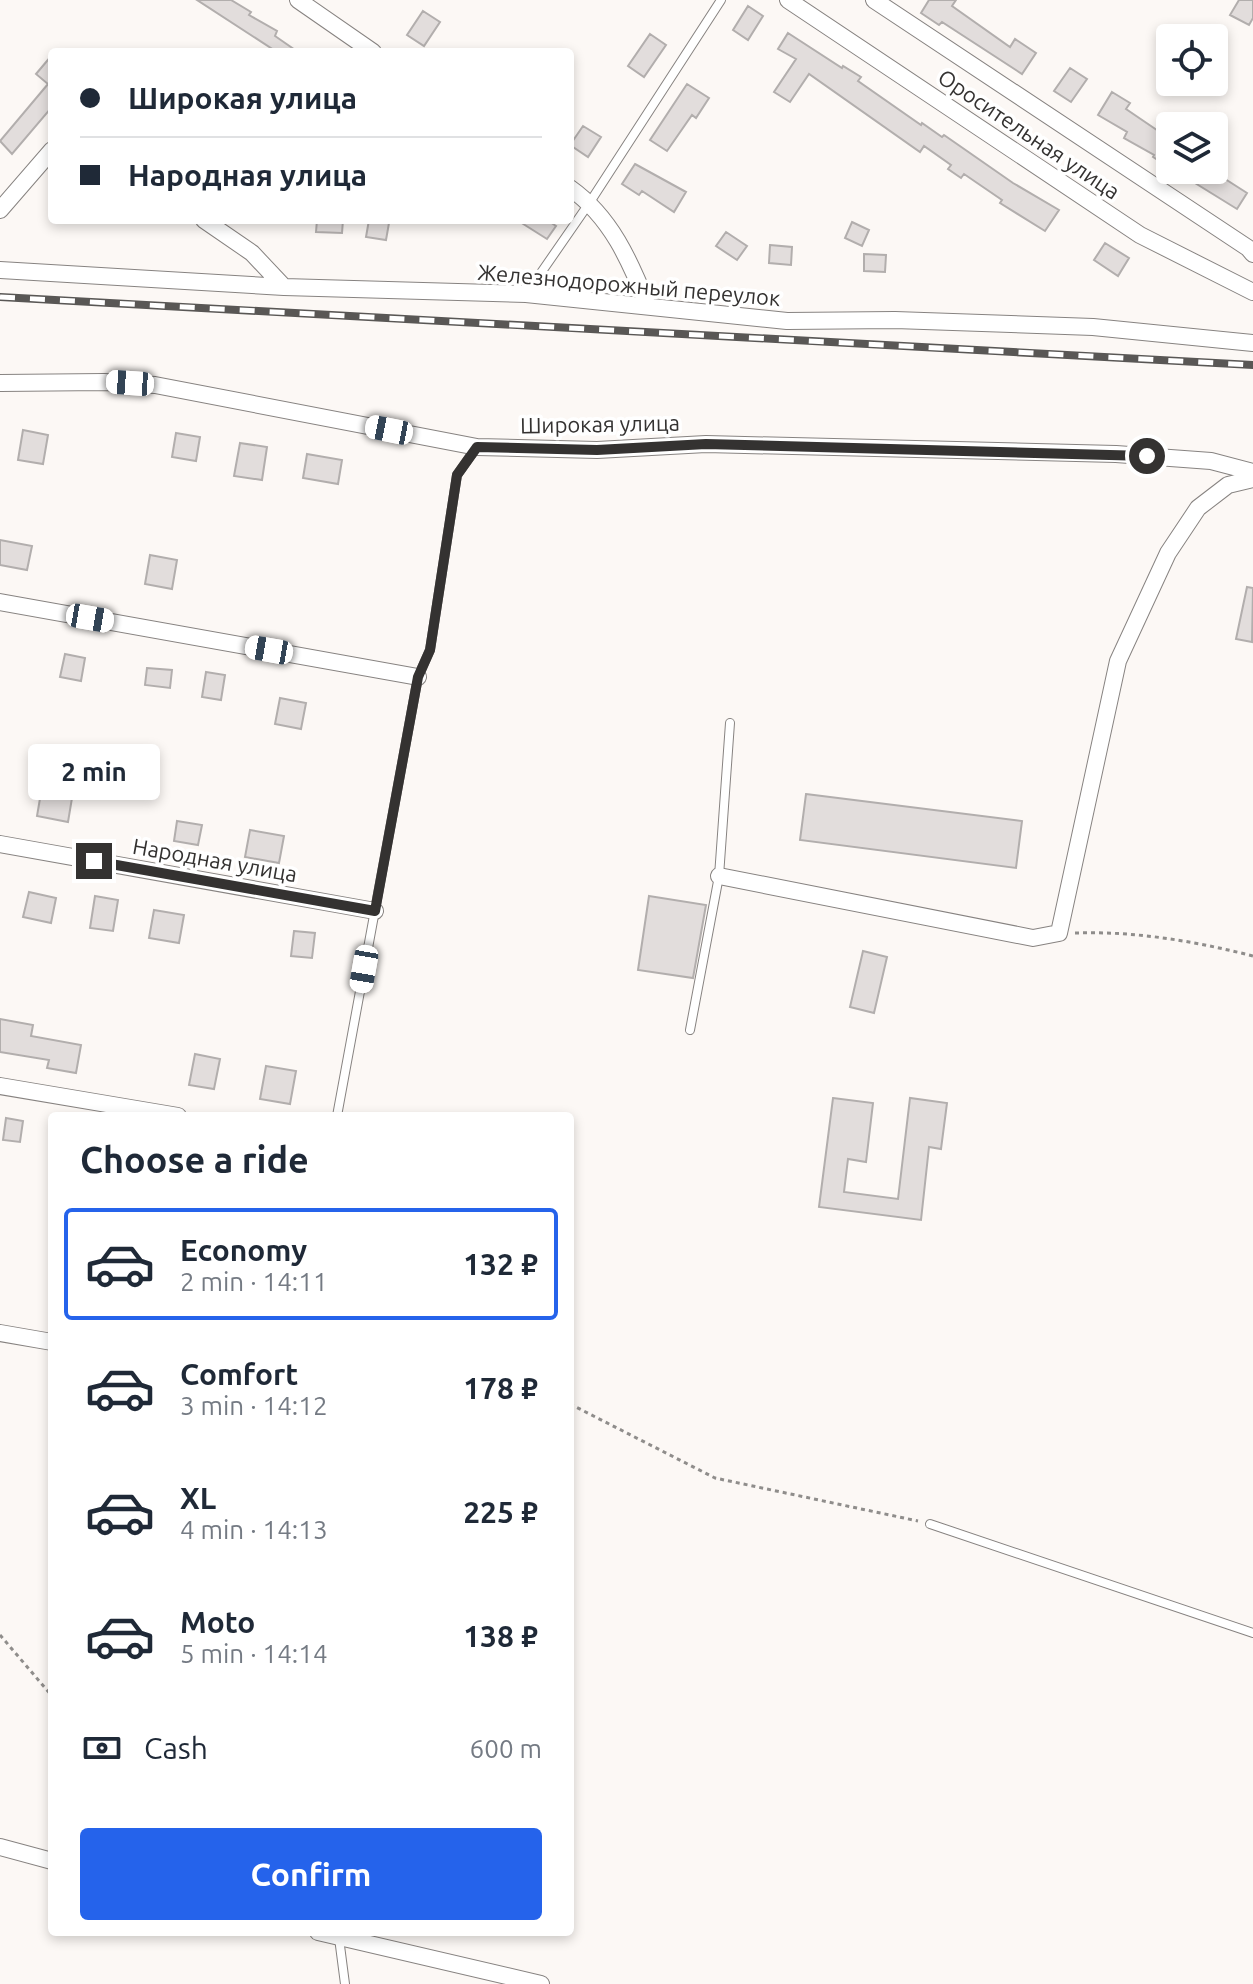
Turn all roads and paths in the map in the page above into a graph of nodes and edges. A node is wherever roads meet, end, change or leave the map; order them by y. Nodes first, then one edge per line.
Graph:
1 (298, 0) edge
2 (721, 0) edge
3 (788, 0) edge
4 (874, 0) edge
5 (367, 48) edge
6 (48, 155) edge
7 (574, 191) edge
8 (590, 202) junction
9 (0, 210) edge
10 (210, 224) edge
11 (1253, 254) edge
12 (0, 270) edge
13 (284, 287) junction
14 (1253, 292) edge
15 (526, 294) junction
16 (648, 306) junction
17 (1253, 343) edge
18 (0, 383) edge
19 (477, 447) junction
20 (1253, 472) edge
21 (1253, 479) edge
22 (0, 602) edge
23 (418, 677) junction
24 (730, 723) dead end
25 (0, 844) edge
26 (719, 876) junction
27 (375, 911) junction
28 (1059, 933) junction
29 (1253, 956) edge
30 (690, 1030) dead end
31 (0, 1086) edge
32 (154, 1112) edge
33 (338, 1112) edge
34 (0, 1333) edge
35 (48, 1341) edge
36 (574, 1406) edge
37 (930, 1524) joint
38 (1253, 1633) edge
39 (0, 1635) edge
40 (48, 1691) edge
41 (0, 1847) edge
42 (48, 1860) edge
43 (332, 1936) edge
44 (339, 1938) junction
45 (345, 1984) edge
46 (541, 1984) edge

1 - 5 street
2 - 8 lane
3 - 14 street, Оросительная улица
4 - 11 street, Оросительная улица
6 - 9 street
7 - 8 street
8 - 15 lane
8 - 16 street
10 - 13 street
12 - 13 street, Железнодорожный переулок
13 - 15 street, Железнодорожный переулок
15 - 16 street, Железнодорожный переулок
16 - 17 street, Железнодорожный переулок
18 - 19 street, Широкая улица
19 - 20 street, Широкая улица
19 - 23 lane
21 - 28 street
22 - 23 street
23 - 27 lane
24 - 26 lane
25 - 27 street, Народная улица
26 - 28 street
26 - 30 lane
27 - 33 lane
28 - 29 path
31 - 32 street
34 - 35 street
36 - 37 path
37 - 38 lane
39 - 40 path
41 - 42 street
43 - 44 street
44 - 45 lane
44 - 46 street

